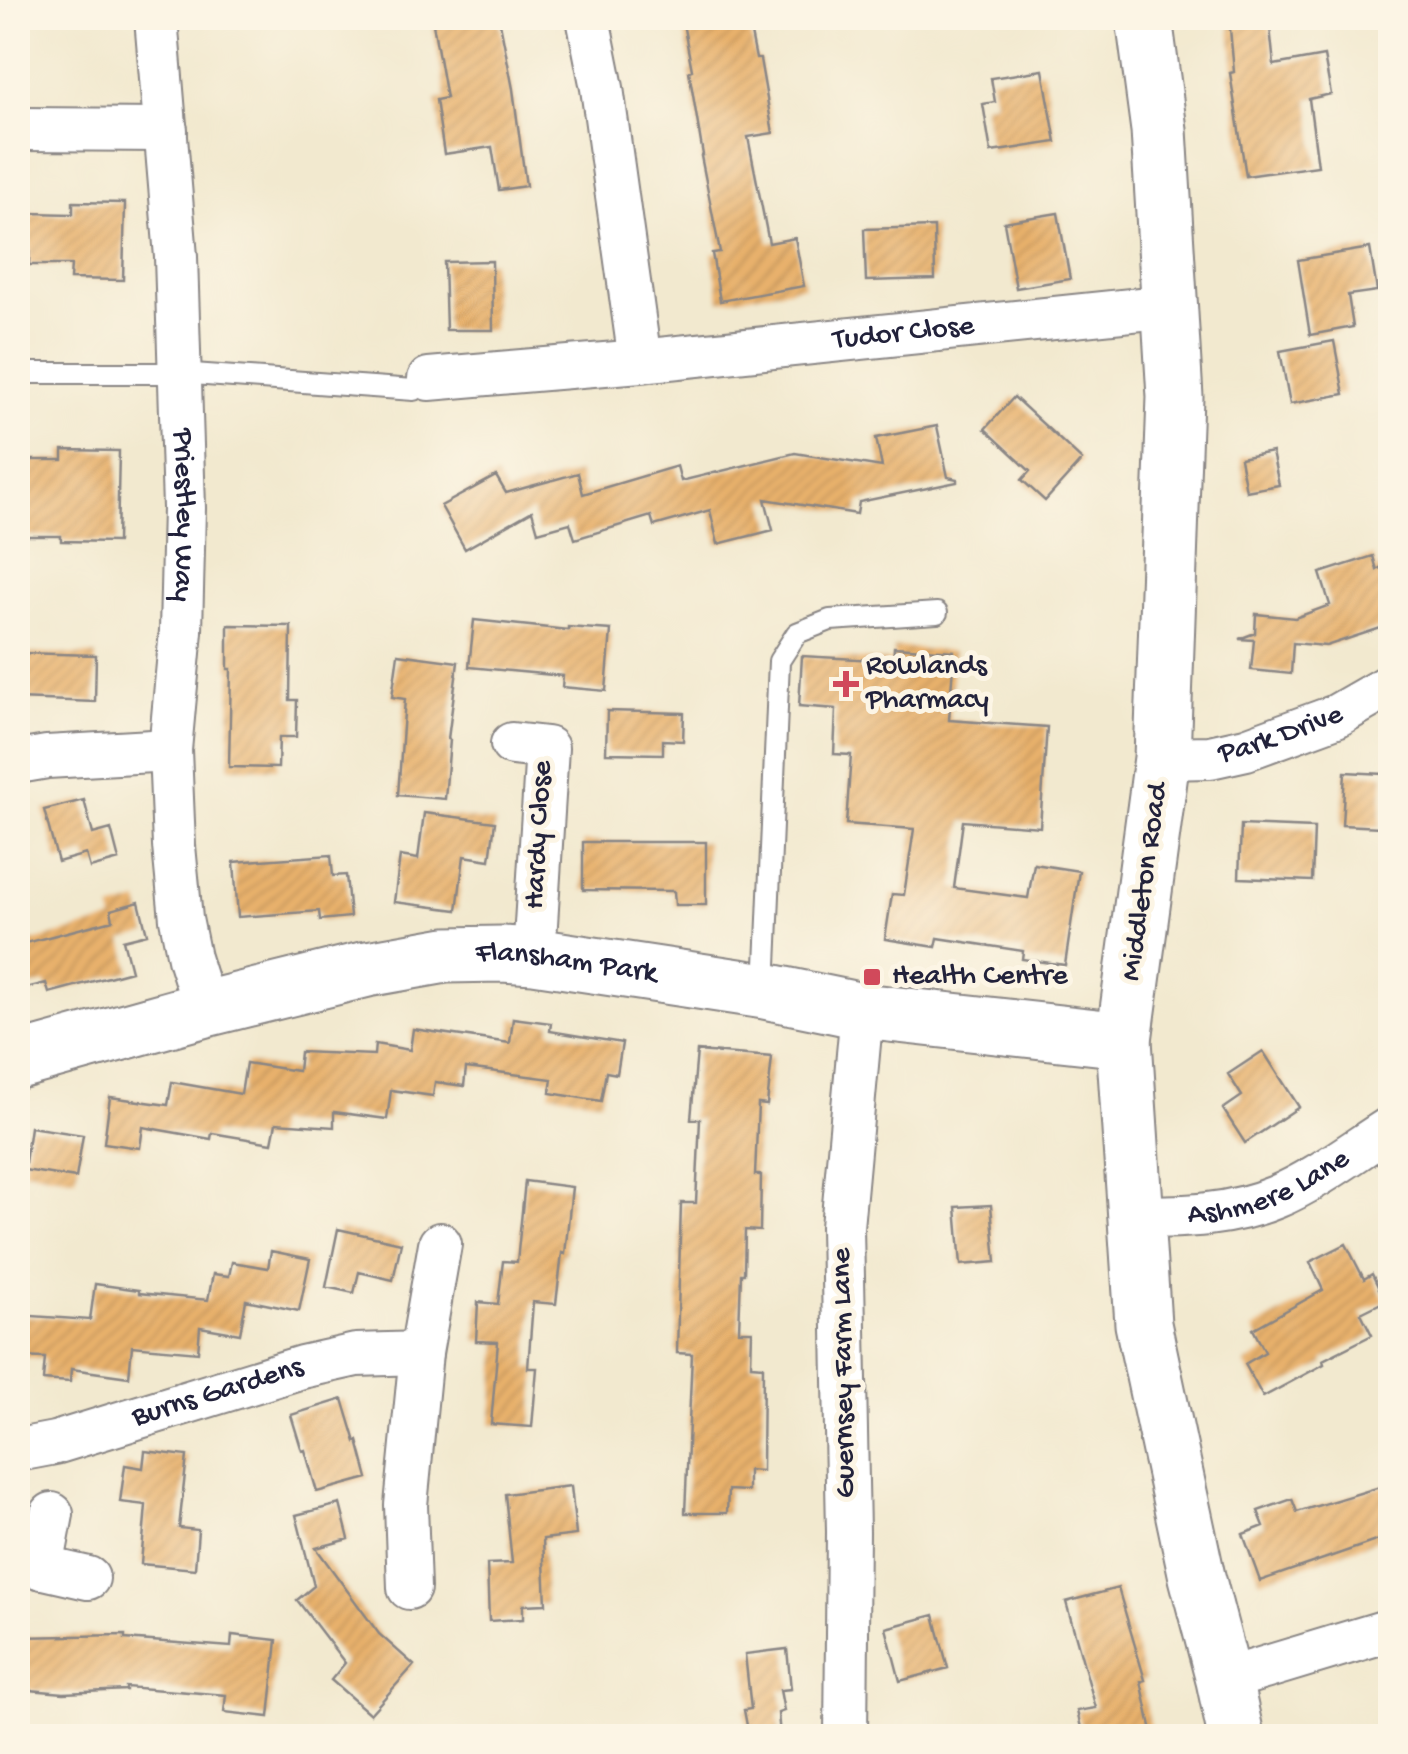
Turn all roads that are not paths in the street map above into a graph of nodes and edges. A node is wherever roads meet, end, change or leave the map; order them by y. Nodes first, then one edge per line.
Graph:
1 (156, 18) edge
2 (588, 18) edge
3 (1144, 18) edge
4 (18, 129) edge
5 (166, 130) junction
6 (1170, 306) junction
7 (640, 361) junction
8 (18, 373) edge
9 (179, 373) junction
10 (421, 385) joint
11 (938, 613) dead end
12 (1390, 685) edge
13 (512, 744) dead end
14 (170, 750) junction
15 (1162, 758) junction
16 (18, 762) edge
17 (534, 956) junction
18 (765, 991) junction
19 (205, 1009) junction
20 (862, 1011) junction
21 (1124, 1040) junction
22 (18, 1062) edge
23 (1390, 1128) edge
24 (1136, 1217) junction
25 (440, 1244) dead end
26 (421, 1352) junction
27 (18, 1450) edge
28 (52, 1514) dead end
29 (30, 1565) edge
30 (88, 1578) dead end
31 (410, 1588) dead end
32 (1390, 1630) edge
33 (1224, 1680) junction
34 (846, 1736) edge
35 (1236, 1736) edge

1 - 5 street, Priestley Way
2 - 7 street
3 - 6 main road, Middleton Road
4 - 5 street
5 - 9 street, Priestley Way
6 - 7 street, Tudor Close
6 - 15 main road, Middleton Road
7 - 10 street, Tudor Close
8 - 9 lane
9 - 10 lane
9 - 14 street, Priestley Way
11 - 18 lane
12 - 15 street, Park Drive
13 - 17 street, Hardy Close
14 - 16 street
14 - 19 street, Priestley Way
15 - 21 main road, Middleton Road
17 - 18 main road, Flansham Park
17 - 19 main road, Flansham Park
18 - 20 main road, Flansham Park
19 - 22 main road, Flansham Park
20 - 21 main road, Flansham Park
20 - 34 street, Guernsey Farm Lane
21 - 24 main road, Middleton Road
23 - 24 street, Ashmere Lane
24 - 33 main road, Middleton Road
25 - 26 street
26 - 27 street, Burns Gardens
26 - 31 street
28 - 29 street
29 - 30 street
32 - 33 street
33 - 35 main road, Middleton Road

